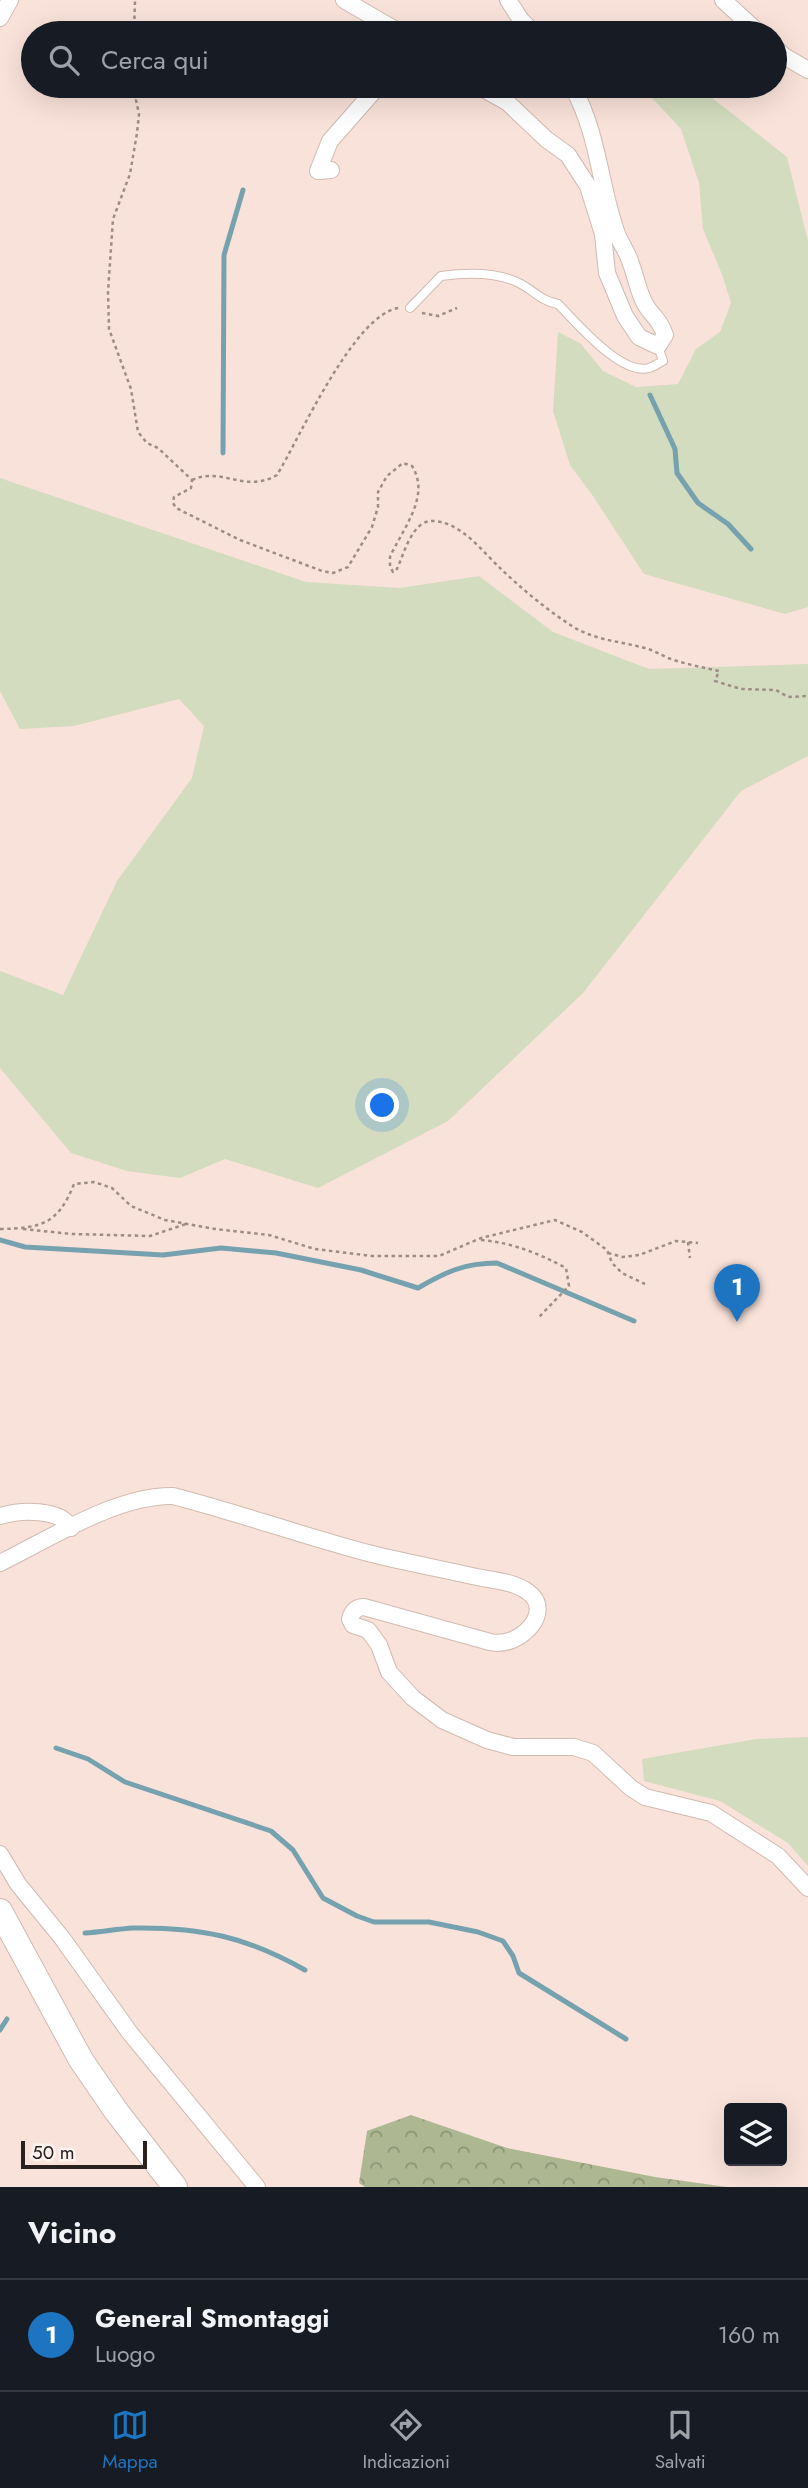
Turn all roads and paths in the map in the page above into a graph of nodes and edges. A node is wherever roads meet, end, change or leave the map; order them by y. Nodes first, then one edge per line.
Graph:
1 (10, 0) edge
2 (135, 0) edge
3 (344, 0) edge
4 (508, 0) edge
5 (723, 0) edge
6 (0, 18) edge
7 (134, 21) edge
8 (380, 21) edge
9 (522, 21) edge
10 (746, 21) edge
11 (787, 58) edge
12 (808, 70) edge
13 (137, 98) edge
14 (368, 98) edge
15 (500, 98) edge
16 (579, 98) edge
17 (331, 170) dead end
18 (410, 308) junction
19 (457, 308) dead end
20 (658, 346) junction
21 (191, 480) junction
22 (808, 696) edge
23 (186, 1224) junction
24 (20, 1228) junction
25 (0, 1229) edge
26 (478, 1239) junction
27 (688, 1242) junction
28 (698, 1243) dead end
29 (608, 1253) junction
30 (690, 1258) dead end
31 (645, 1284) dead end
32 (539, 1317) dead end
33 (0, 1516) edge
34 (71, 1528) junction
35 (0, 1563) edge
36 (0, 1854) edge
37 (808, 1888) edge
38 (0, 1911) edge
39 (175, 2187) edge
40 (257, 2187) edge

1 - 6 street
2 - 7 path
3 - 8 street
4 - 9 street
5 - 10 street
11 - 12 street
13 - 21 path
14 - 17 street
15 - 20 street
16 - 20 street
18 - 19 path
18 - 20 lane
18 - 21 path
21 - 22 path
23 - 24 path
23 - 24 path
23 - 26 path
24 - 25 path
26 - 29 path
26 - 32 path
27 - 28 path
27 - 29 path
27 - 30 path
29 - 31 path
33 - 34 street
34 - 35 street
34 - 37 street
36 - 40 street
38 - 39 main road

